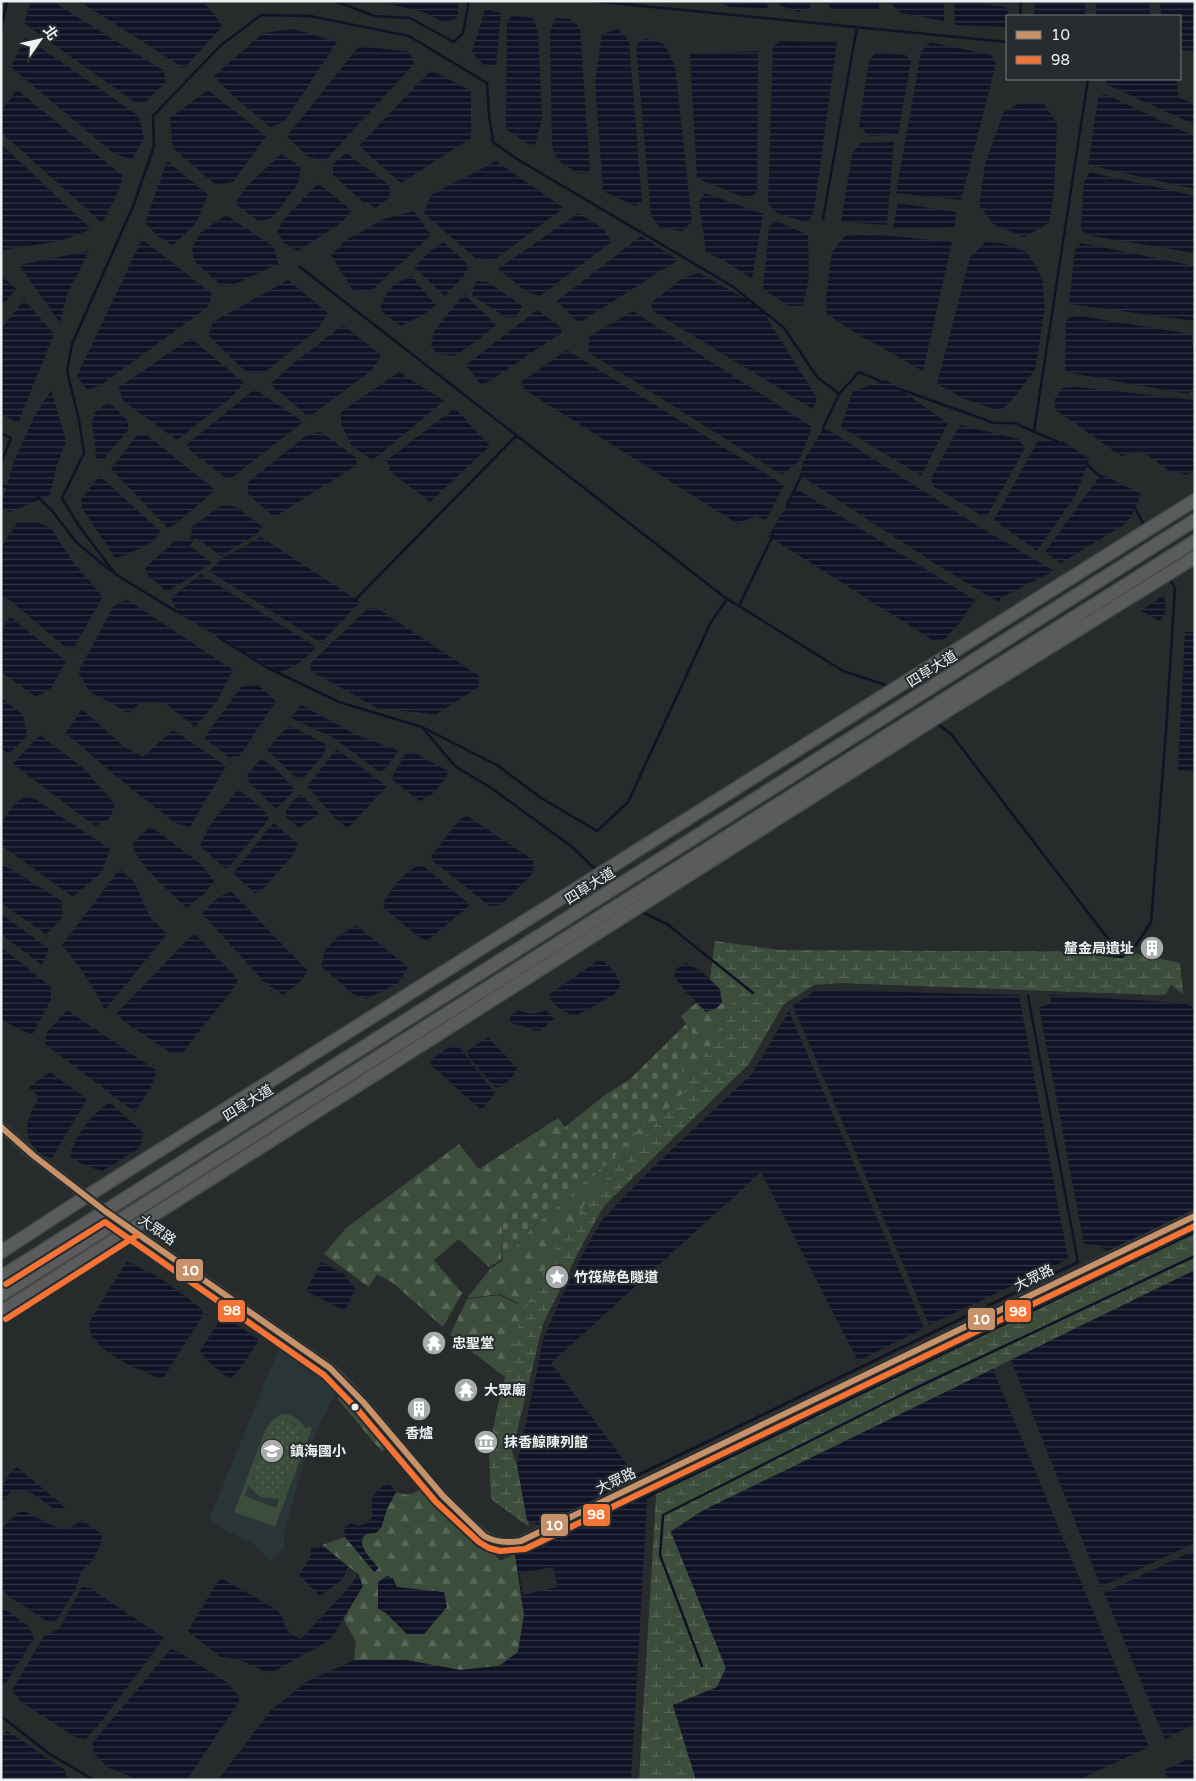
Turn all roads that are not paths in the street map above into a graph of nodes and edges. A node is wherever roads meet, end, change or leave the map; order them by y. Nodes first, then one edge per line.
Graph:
1 (1195, 500) edge
2 (1195, 520) edge
3 (1195, 540) edge
4 (1195, 557) edge
5 (1, 1127) edge
6 (87, 1196) junction
7 (106, 1211) junction
8 (1195, 1216) edge
9 (120, 1221) junction
10 (131, 1229) junction
11 (1, 1252) edge
12 (1, 1277) edge
13 (1, 1295) edge
14 (1, 1312) edge

1 - 6 street, 四草大道
2 - 7 street, 四草大道
3 - 9 street
4 - 10 street
5 - 6 street, 大眾路
6 - 7 street, 大眾路
6 - 11 street, 四草大道
7 - 9 street, 大眾路
7 - 12 street, 四草大道
8 - 10 street, 大眾路
9 - 10 street, 大眾路
9 - 13 street
10 - 14 street

